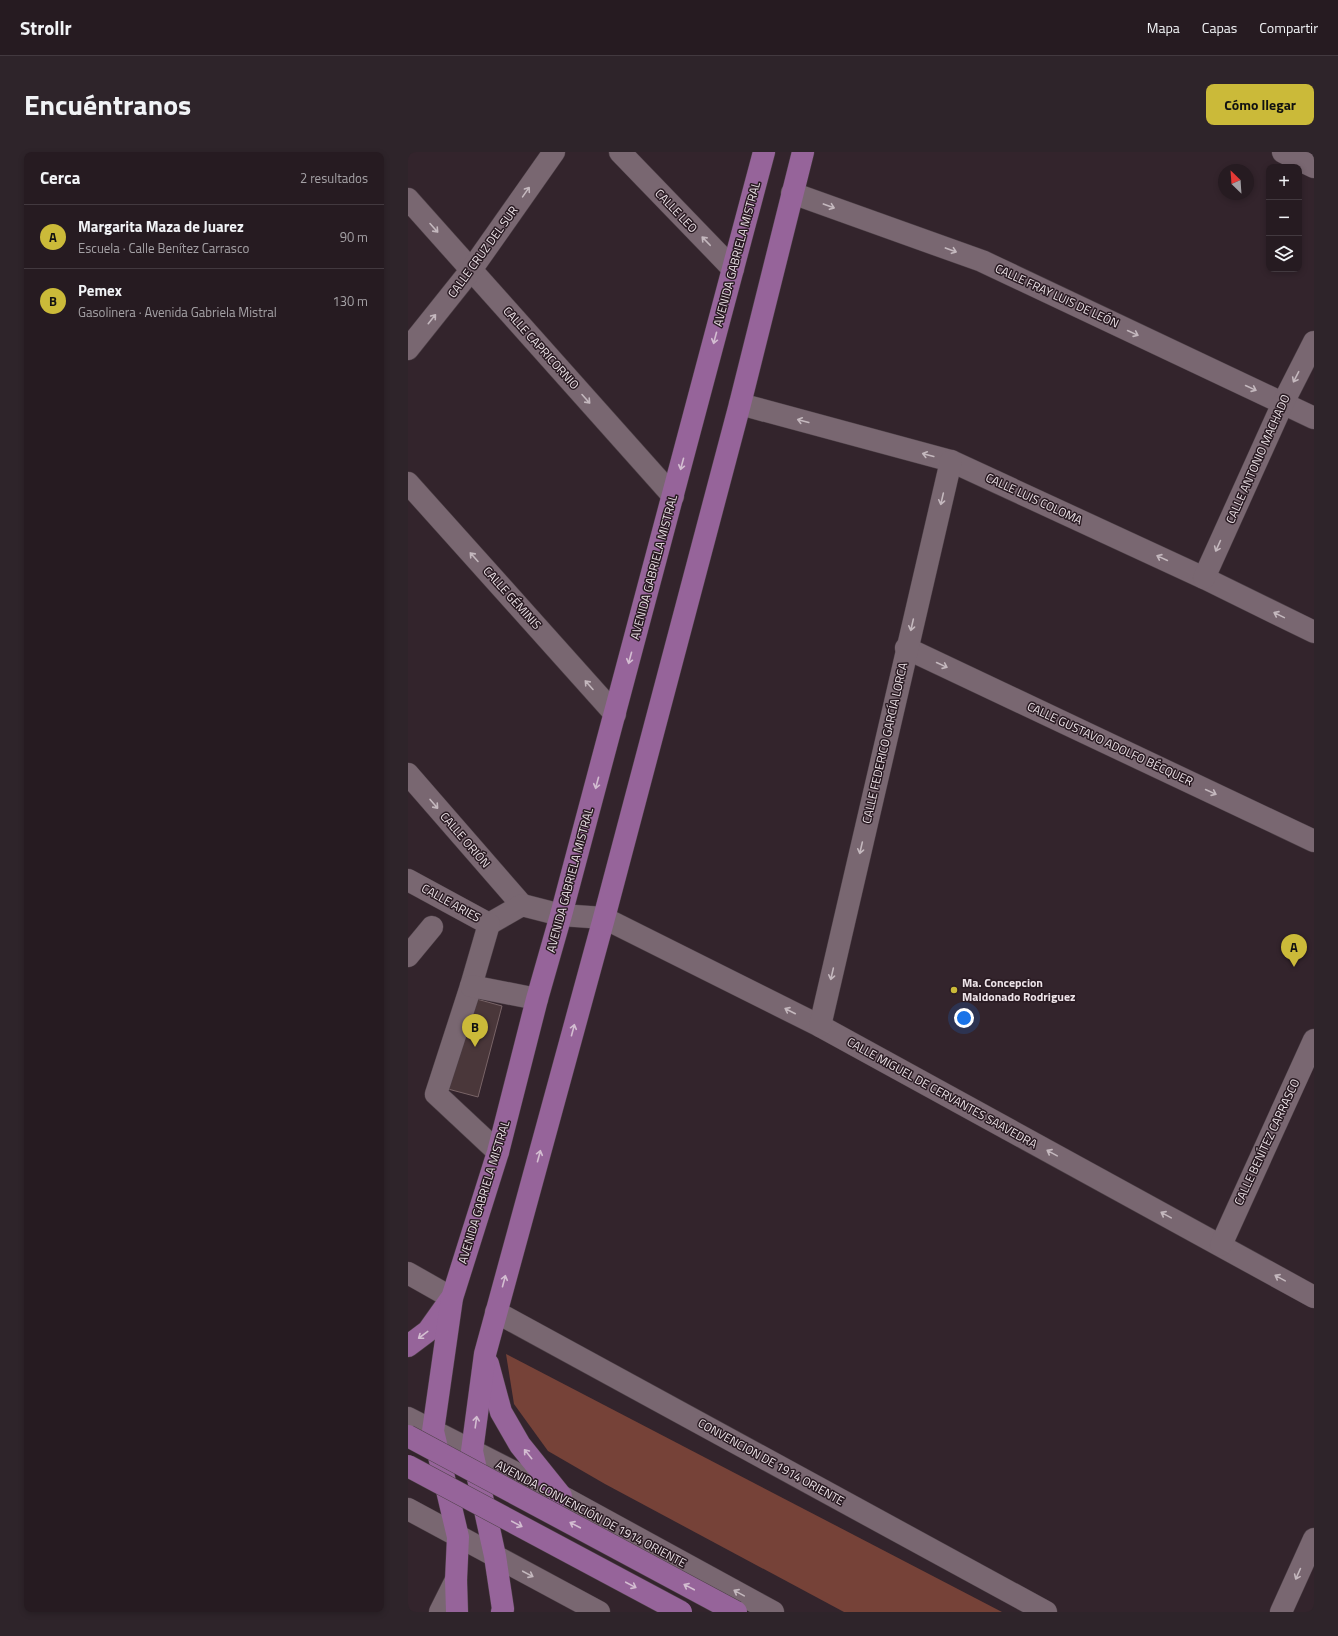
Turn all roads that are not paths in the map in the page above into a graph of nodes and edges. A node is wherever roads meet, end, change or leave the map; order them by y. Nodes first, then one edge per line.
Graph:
1 (554, 152) edge
2 (620, 152) edge
3 (764, 152) edge
4 (803, 152) edge
5 (1283, 152) edge
6 (1314, 167) edge
7 (792, 193) junction
8 (408, 200) edge
9 (733, 269) junction
10 (472, 270) junction
11 (1314, 342) edge
12 (408, 349) edge
13 (1283, 403) junction
14 (740, 404) junction
15 (1314, 418) edge
16 (951, 461) junction
17 (408, 483) edge
18 (673, 496) junction
19 (1204, 578) junction
20 (1314, 632) edge
21 (906, 648) junction
22 (615, 714) junction
23 (408, 774) edge
24 (1314, 841) edge
25 (408, 880) edge
26 (522, 905) junction
27 (561, 915) junction
28 (604, 918) junction
29 (489, 924) junction
30 (432, 927) dead end
31 (408, 956) edge
32 (471, 986) junction
33 (537, 999) junction
34 (820, 1026) junction
35 (1314, 1040) edge
36 (498, 1152) junction
37 (1220, 1245) junction
38 (408, 1273) edge
39 (1314, 1297) edge
40 (452, 1298) junction
41 (496, 1312) junction
42 (408, 1346) edge
43 (485, 1354) junction
44 (408, 1418) edge
45 (433, 1431) junction
46 (408, 1436) edge
47 (472, 1451) junction
48 (408, 1466) edge
49 (561, 1496) junction
50 (408, 1508) edge
51 (458, 1537) junction
52 (1314, 1539) edge
53 (495, 1556) junction
54 (456, 1580) junction
55 (566, 1604) edge
56 (440, 1612) edge
57 (457, 1612) edge
58 (502, 1612) edge
59 (599, 1612) edge
60 (681, 1612) edge
61 (736, 1612) edge
62 (773, 1612) edge
63 (1046, 1612) edge
64 (1281, 1612) edge

10 -> 1 street, CALLE CRUZ DEL SUR
9 -> 2 street, CALLE LEO
3 - 9 main road, AVENIDA GABRIELA MISTRAL
4 - 7 main road
5 - 6 street
7 -> 13 street, CALLE FRAY LUIS DE LEÓN
7 - 14 main road
8 -> 10 street, CALLE CAPRICORNIO
9 -> 18 main road, AVENIDA GABRIELA MISTRAL
12 -> 10 street, CALLE CRUZ DEL SUR
10 -> 18 street, CALLE CAPRICORNIO
11 -> 13 street, CALLE ANTONIO MACHADO
13 - 15 street, CALLE FRAY LUIS DE LEÓN
13 -> 19 street, CALLE ANTONIO MACHADO
16 -> 14 street, CALLE LUIS COLOMA
14 - 28 main road
19 -> 16 street, CALLE LUIS COLOMA
16 -> 21 street, CALLE FEDERICO GARCÍA LORCA
22 -> 17 street, CALLE GÉMINIS
18 -> 22 main road, AVENIDA GABRIELA MISTRAL
20 -> 19 street, CALLE LUIS COLOMA
21 -> 24 street, CALLE GUSTAVO ADOLFO BÉCQUER
21 -> 34 street, CALLE FEDERICO GARCÍA LORCA
22 -> 27 main road, AVENIDA GABRIELA MISTRAL
23 -> 26 street, CALLE ORIÓN
25 - 29 street, CALLE ARIES
26 - 27 street
26 - 29 street, CALLE ARIES
27 - 28 street, CALLE MIGUEL DE CERVANTES SAAVEDRA
27 - 33 main road, AVENIDA GABRIELA MISTRAL
34 -> 28 street, CALLE MIGUEL DE CERVANTES SAAVEDRA
41 -> 28 main road
29 - 32 street
30 - 31 street
32 - 33 street
32 - 36 street
33 - 36 main road, AVENIDA GABRIELA MISTRAL
37 -> 34 street, CALLE MIGUEL DE CERVANTES SAAVEDRA
35 - 37 street, CALLE BENÍTEZ CARRASCO
36 - 40 main road, AVENIDA GABRIELA MISTRAL
39 -> 37 street, CALLE MIGUEL DE CERVANTES SAAVEDRA
38 - 40 street
40 -> 42 main road
40 - 45 main road, AVENIDA GABRIELA MISTRAL
41 - 43 main road
41 - 63 street, CONVENCION DE 1914 ORIENTE
47 -> 43 main road
49 -> 43 main road
44 - 45 street, AVENIDA CONVENCIÓN DE 1914 ORIENTE
45 - 47 street, AVENIDA CONVENCIÓN DE 1914 ORIENTE
45 - 51 main road, AVENIDA GABRIELA MISTRAL
61 -> 46 main road, AVENIDA CONVENCIÓN DE 1914 ORIENTE, bridge
47 - 49 street, AVENIDA CONVENCIÓN DE 1914 ORIENTE
47 - 53 main road
48 -> 60 main road, bridge
62 -> 49 street, AVENIDA CONVENCIÓN DE 1914 ORIENTE
50 - 51 street
51 - 53 street
51 - 54 main road, AVENIDA GABRIELA MISTRAL
52 -> 64 street
53 -> 55 street
53 - 58 main road
54 - 56 street
54 - 57 main road, AVENIDA GABRIELA MISTRAL
55 - 59 street

